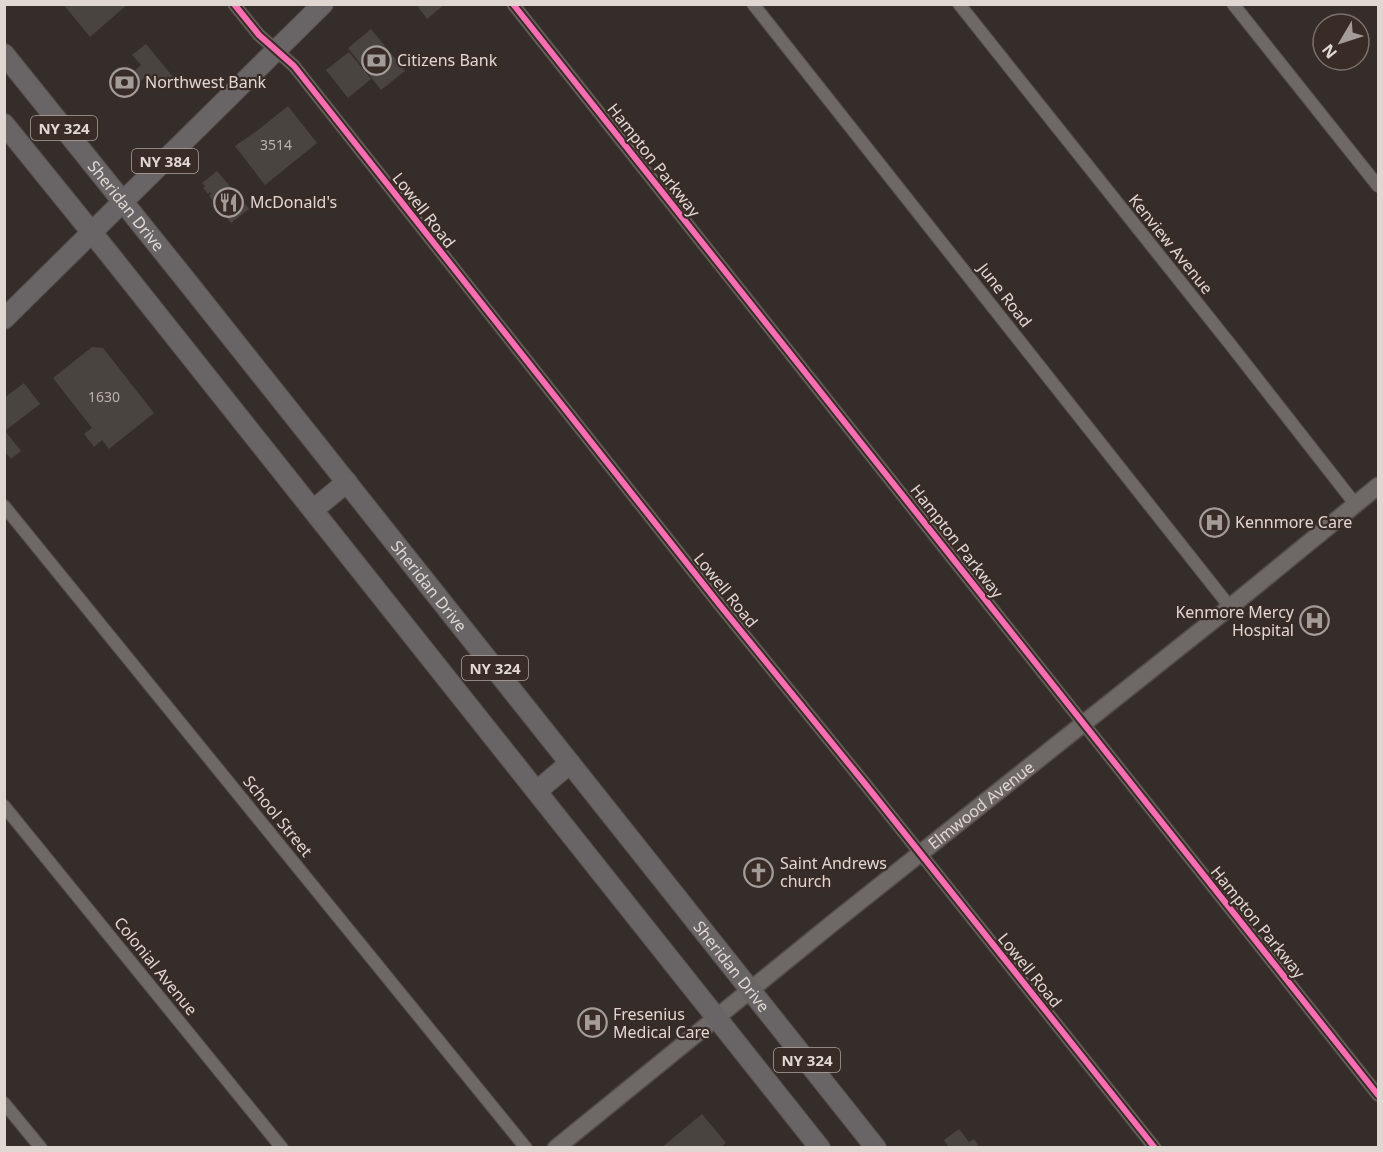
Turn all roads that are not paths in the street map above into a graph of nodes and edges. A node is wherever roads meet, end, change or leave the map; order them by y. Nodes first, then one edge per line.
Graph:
1 (234, 4) edge
2 (323, 4) edge
3 (513, 4) edge
4 (753, 4) edge
5 (959, 4) edge
6 (1233, 4) edge
7 (276, 51) junction
8 (4, 54) edge
9 (4, 124) edge
10 (1378, 186) edge
11 (124, 201) junction
12 (92, 232) junction
13 (4, 319) edge
14 (347, 482) junction
15 (1378, 486) edge
16 (1356, 505) junction
17 (4, 506) edge
18 (313, 510) junction
19 (1230, 607) junction
20 (1083, 723) junction
21 (570, 763) junction
22 (537, 791) junction
23 (4, 806) edge
24 (920, 854) junction
25 (750, 989) junction
26 (716, 1017) junction
27 (1378, 1095) edge
28 (4, 1103) edge
29 (41, 1148) edge
30 (282, 1148) edge
31 (526, 1148) edge
32 (556, 1148) edge
33 (820, 1148) edge
34 (876, 1148) edge
35 (1155, 1148) edge

1 - 7 street, Lowell Road
2 - 7 main road, NY 384
3 - 20 street, Hampton Parkway
4 - 19 street, June Road
5 - 16 street, Kenview Avenue
6 - 10 street
7 - 11 main road, NY 384
7 - 24 street, Lowell Road
8 - 11 main road, Sheridan Drive / NY 324
9 - 12 main road, NY 324
11 - 12 main road, NY 384
11 - 14 main road, Sheridan Drive / NY 324
12 - 13 main road, NY 384
12 - 18 main road, NY 324
14 - 18 main road
14 - 21 main road, Sheridan Drive / NY 324
15 - 16 street, Elmwood Avenue
16 - 19 street, Elmwood Avenue
17 - 31 street, School Street
18 - 22 main road, NY 324
19 - 20 street, Elmwood Avenue
20 - 24 street, Elmwood Avenue
20 - 27 street, Hampton Parkway
21 - 22 main road
21 - 25 main road, Sheridan Drive / NY 324
22 - 26 main road, NY 324
23 - 30 street, Colonial Avenue
24 - 25 street, Elmwood Avenue
24 - 35 street, Lowell Road
25 - 26 street, Elmwood Avenue
25 - 34 main road, Sheridan Drive / NY 324
26 - 32 street, Elmwood Avenue
26 - 33 main road, NY 324
28 - 29 street

